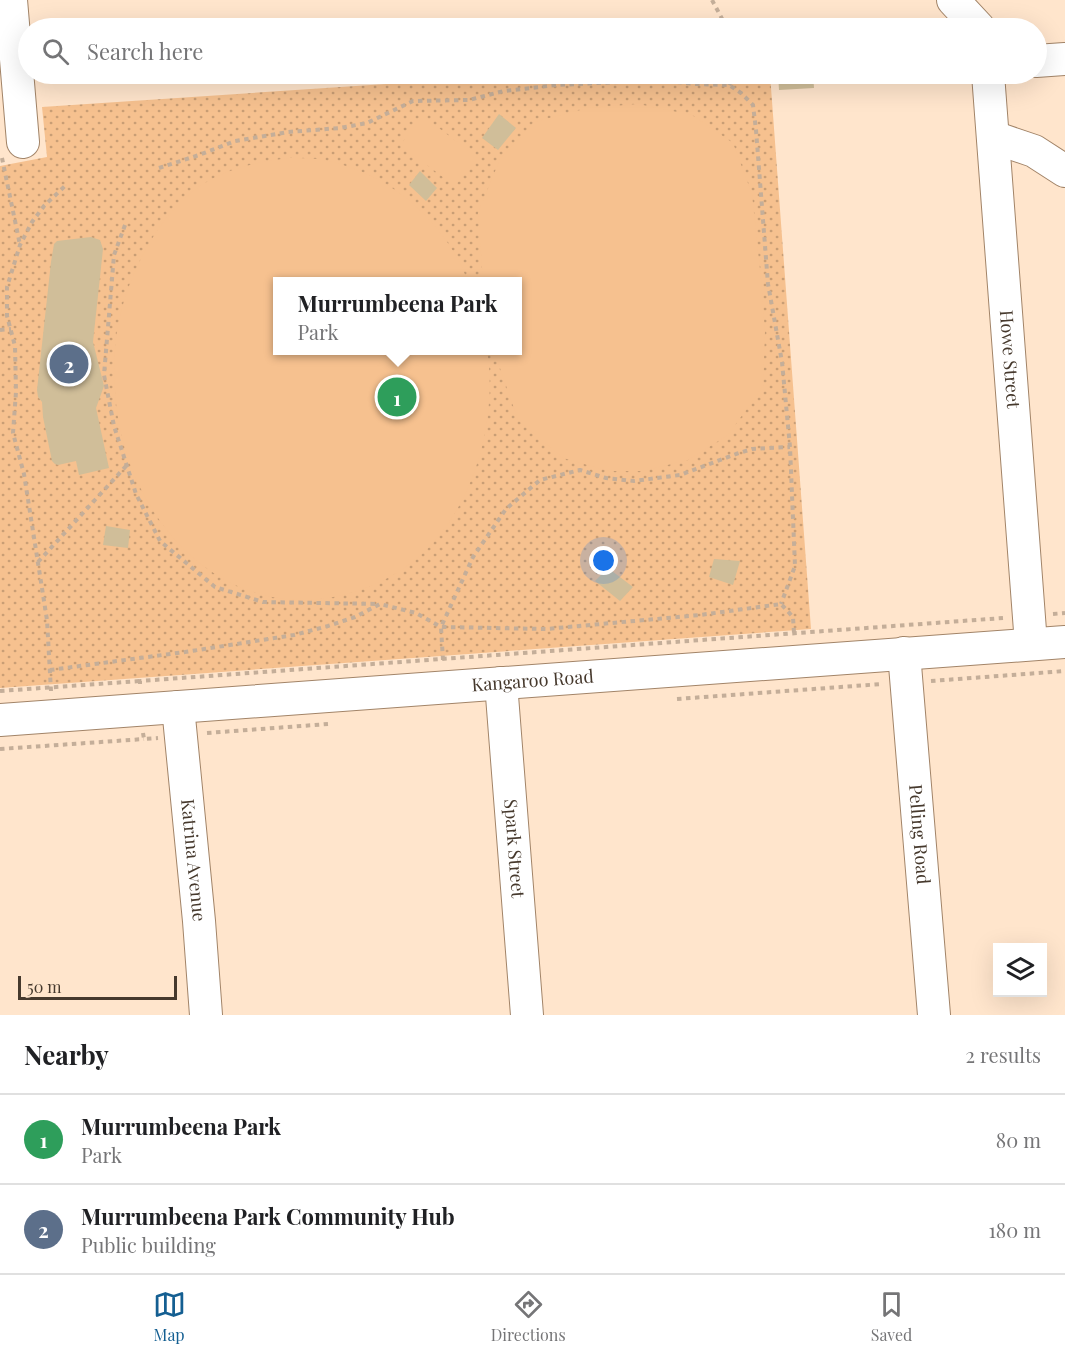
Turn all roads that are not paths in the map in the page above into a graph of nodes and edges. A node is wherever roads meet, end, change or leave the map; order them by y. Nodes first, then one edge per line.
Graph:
1 (10, 0) edge
2 (953, 0) edge
3 (970, 18) edge
4 (1065, 59) edge
5 (1047, 60) edge
6 (989, 84) edge
7 (993, 137) junction
8 (23, 141) road end
9 (1065, 171) edge
10 (1065, 642) edge
11 (1031, 644) junction
12 (904, 654) junction
13 (501, 683) junction
14 (178, 706) junction
15 (0, 720) edge
16 (206, 1015) edge
17 (527, 1015) edge
18 (934, 1015) edge

1 - 8 street
2 - 3 street
4 - 5 street
6 - 7 street, Howe Street
7 - 9 street
7 - 11 street, Howe Street
10 - 11 street, Kangaroo Road
11 - 12 street, Kangaroo Road
12 - 13 street, Kangaroo Road
12 - 18 street, Pelling Road
13 - 14 street, Kangaroo Road
13 - 17 street, Spark Street
14 - 15 street, Kangaroo Road
14 - 16 street, Katrina Avenue

